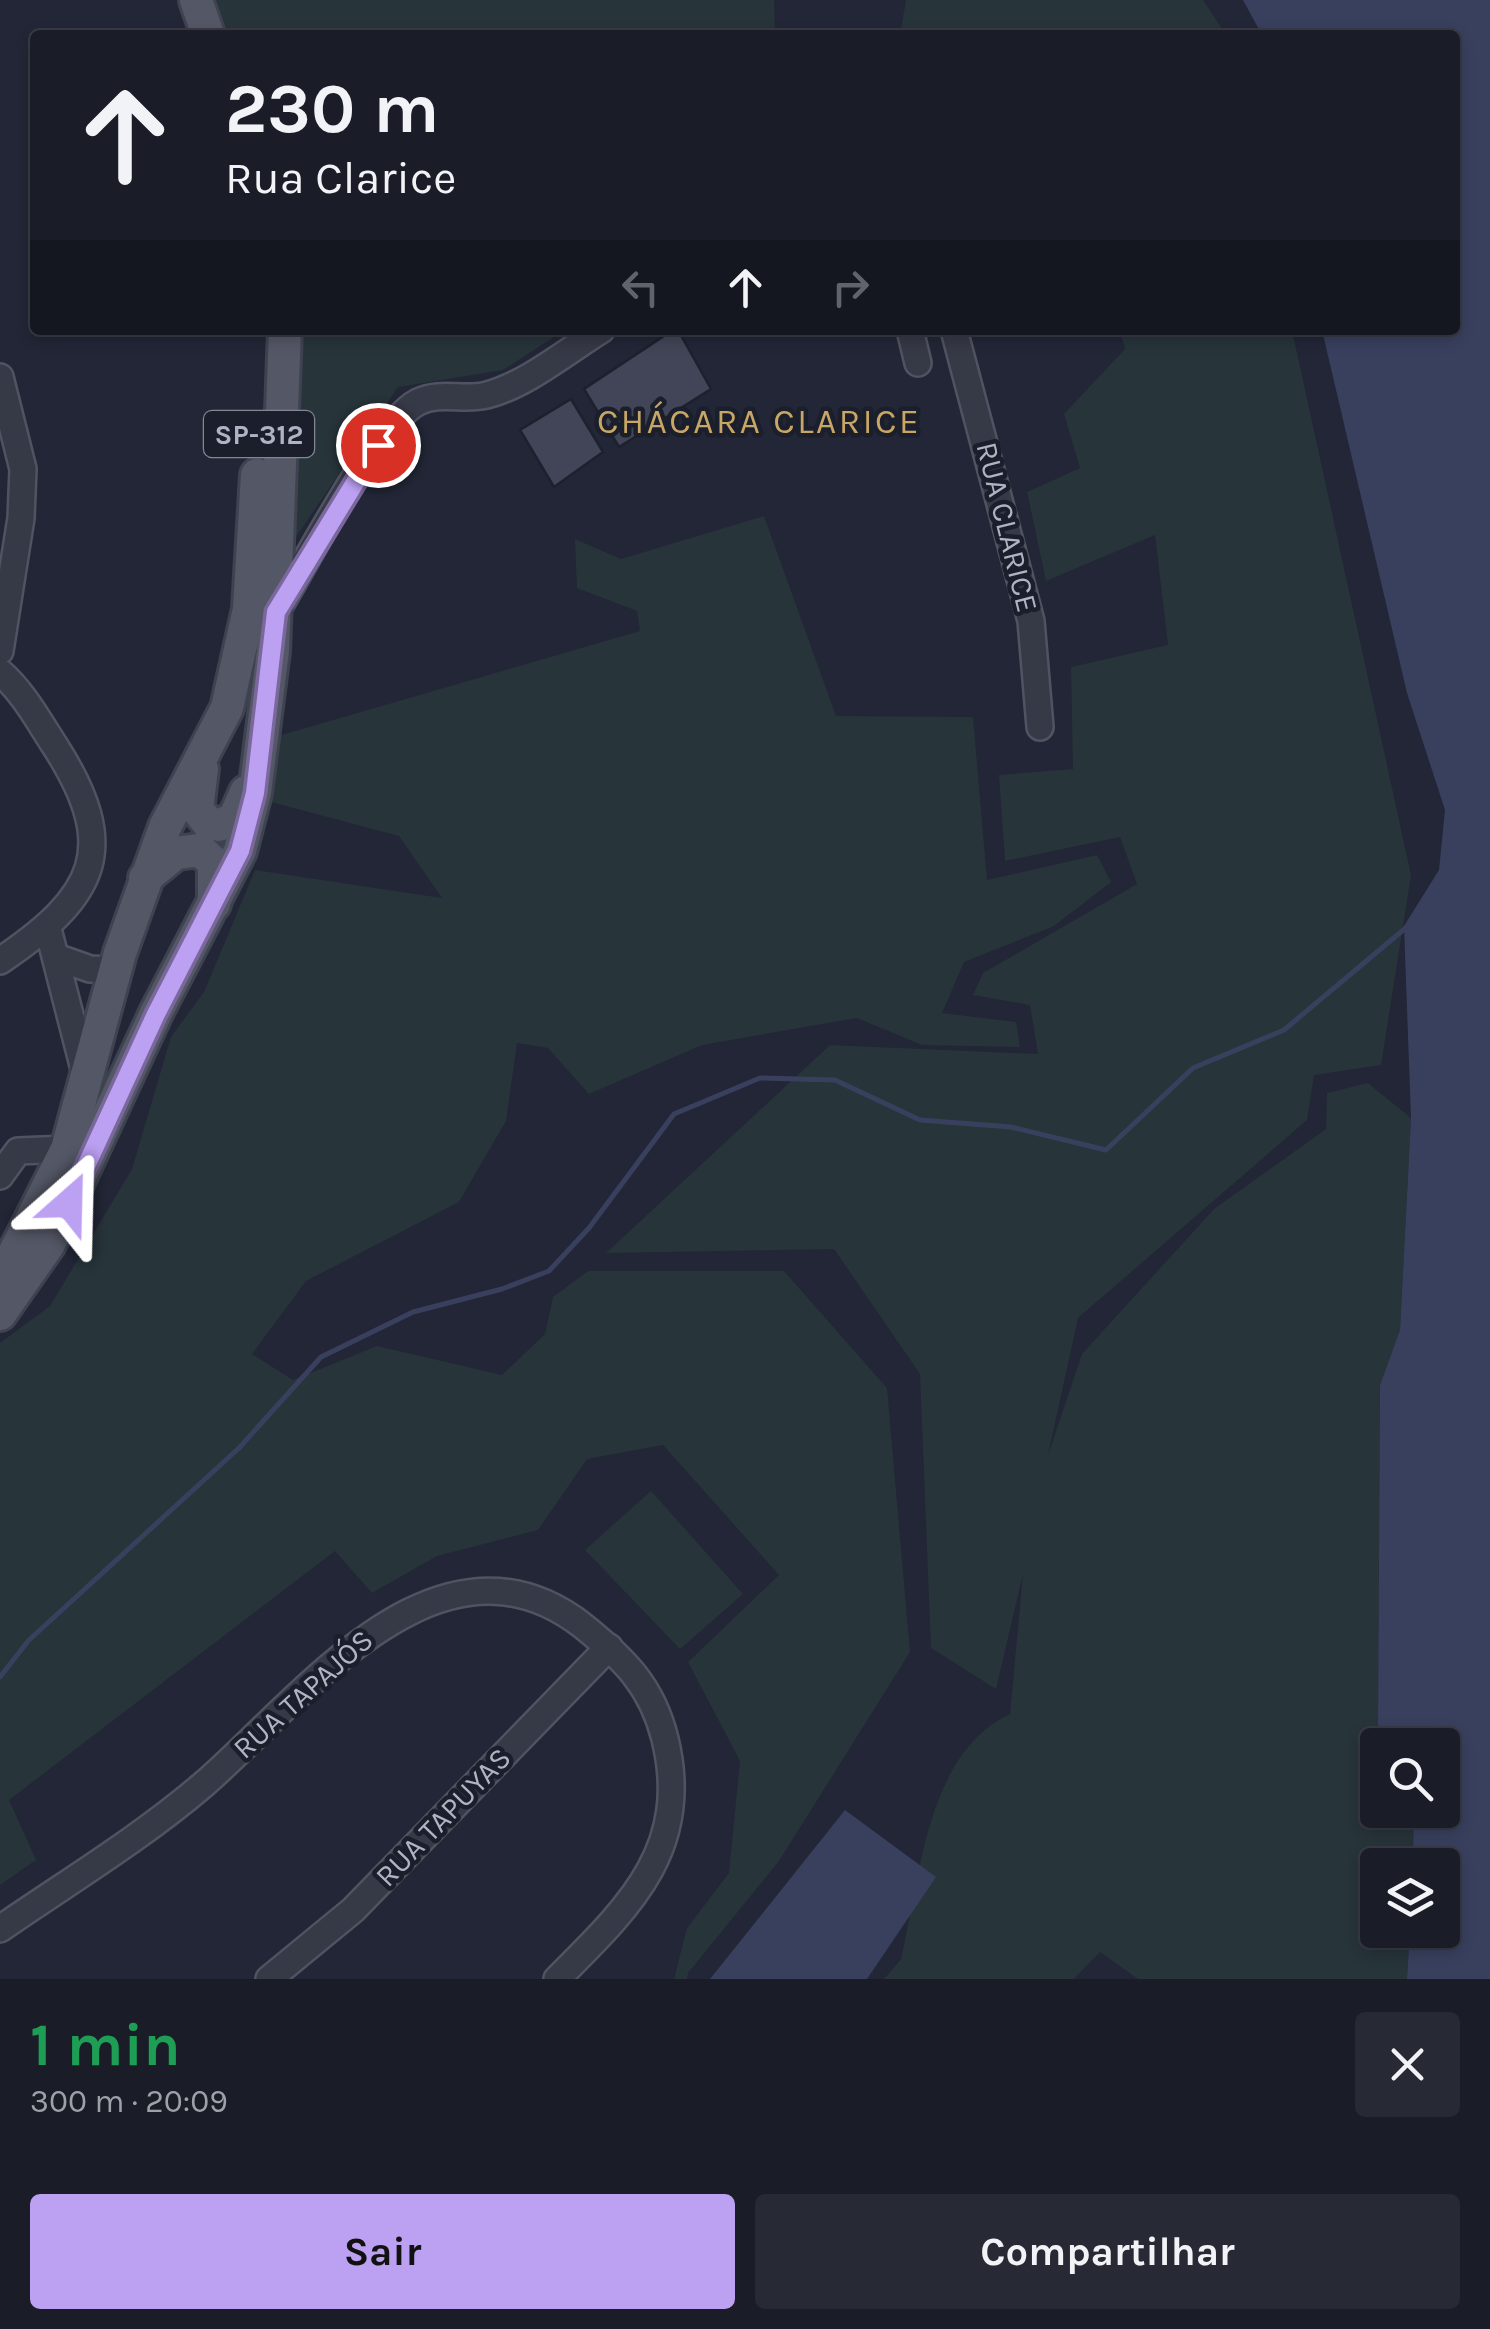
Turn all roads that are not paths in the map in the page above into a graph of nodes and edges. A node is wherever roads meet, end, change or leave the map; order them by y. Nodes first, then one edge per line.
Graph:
1 (173, 0) edge
2 (196, 0) edge
3 (183, 30) edge
4 (206, 30) edge
5 (263, 335) edge
6 (284, 335) edge
7 (593, 335) edge
8 (911, 335) edge
9 (955, 335) edge
10 (918, 363) dead end
11 (0, 377) edge
12 (276, 612) junction
13 (0, 651) edge
14 (0, 672) edge
15 (1040, 727) dead end
16 (204, 756) junction
17 (258, 765) junction
18 (145, 878) junction
19 (214, 908) junction
20 (48, 929) junction
21 (59, 958) junction
22 (0, 962) edge
23 (115, 970) junction
24 (88, 1082) junction
25 (67, 1149) junction
26 (0, 1176) edge
27 (0, 1281) edge
28 (0, 1314) edge
29 (609, 1647) junction
30 (0, 1928) edge
31 (269, 1979) edge
32 (557, 1979) edge

1 - 3 main road
2 - 4 main road
5 - 16 main road, SP-312
6 - 12 main road, SP-312
7 - 12 street
8 - 10 street
9 - 15 street, RUA CLARICE
11 - 13 street
12 - 17 main road, SP-312
14 - 20 street
16 - 17 main road
16 - 18 main road, SP-312
17 - 19 main road, SP-312
18 - 19 main road
18 - 23 main road, SP-312
19 - 28 main road, SP-312
20 - 21 street
20 - 22 street
21 - 23 street
21 - 24 street
23 - 24 main road, SP-312
24 - 25 main road, SP-312
25 - 26 street
25 - 27 main road, SP-312
29 - 30 street, RUA TAPAJÓS
29 - 31 street, RUA TAPUYAS
29 - 32 street, RUA TAPAJÓS

